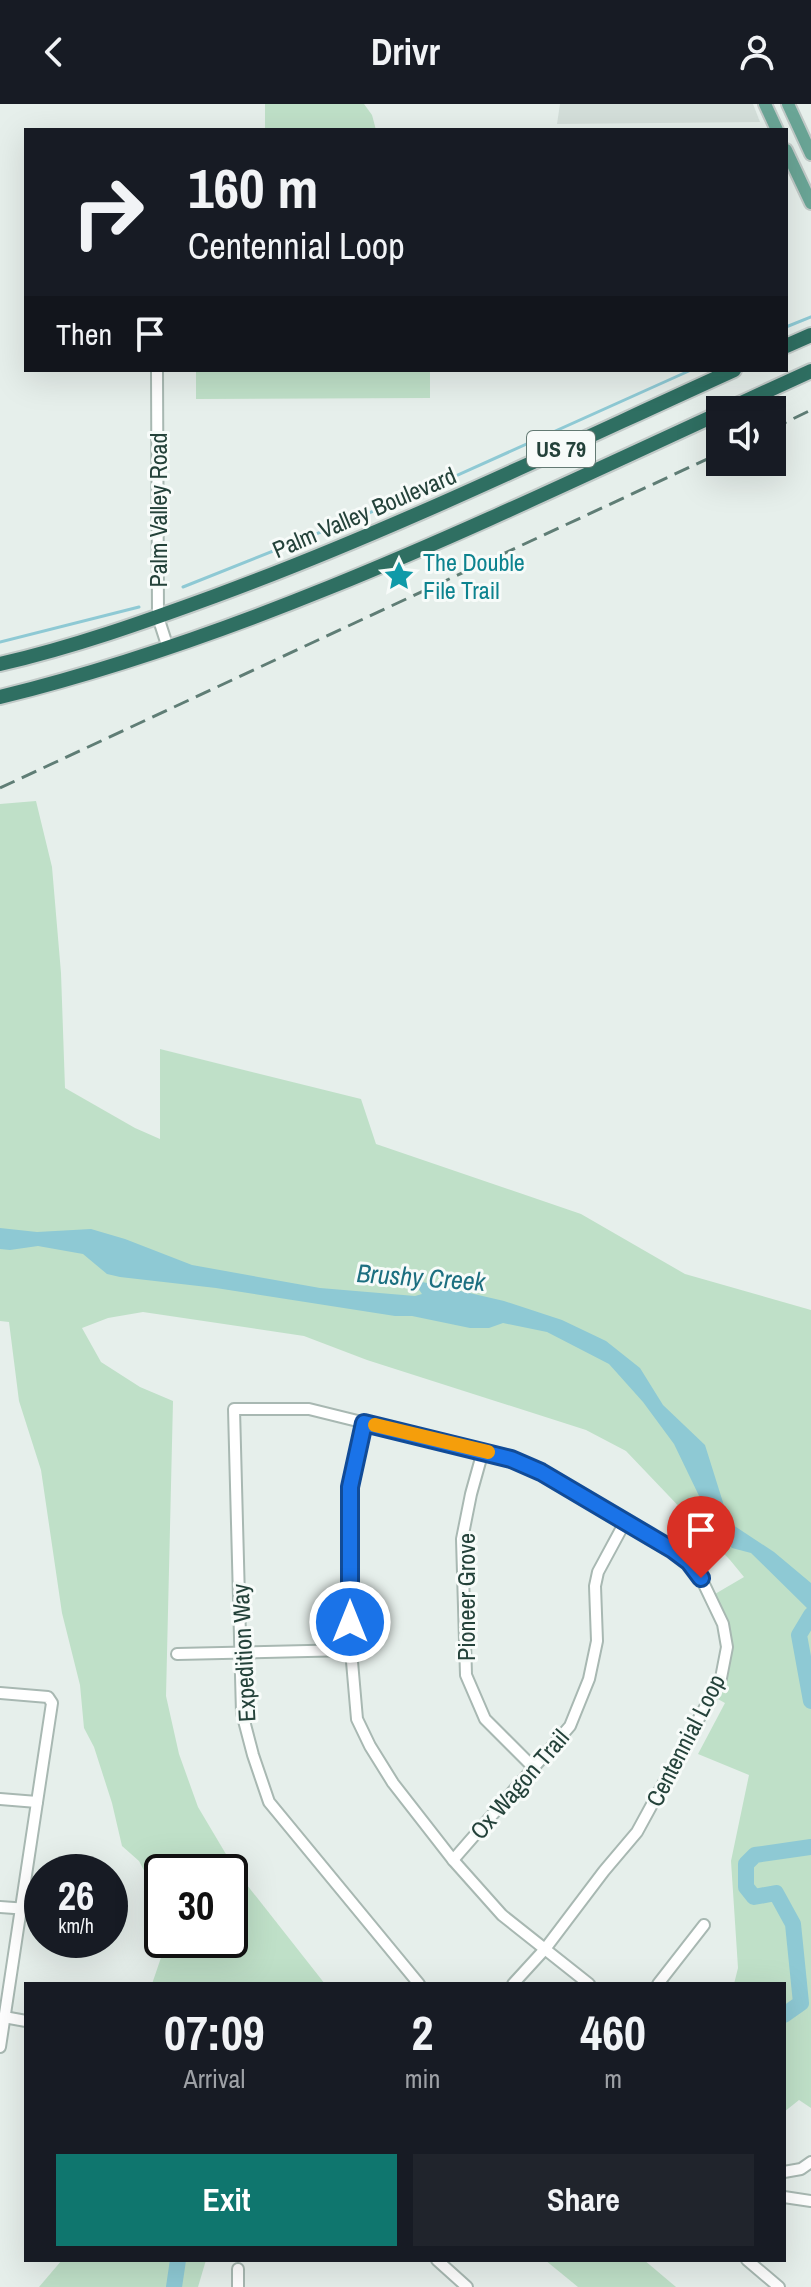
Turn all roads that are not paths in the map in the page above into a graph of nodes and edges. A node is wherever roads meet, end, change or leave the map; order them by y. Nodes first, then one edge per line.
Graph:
1 (765, 104) edge
2 (788, 104) edge
3 (776, 128) edge
4 (788, 154) edge
5 (811, 154) edge
6 (811, 203) edge
7 (811, 335) edge
8 (788, 345) edge
9 (811, 371) edge
10 (157, 372) edge
11 (730, 372) edge
12 (757, 396) edge
13 (706, 419) edge
14 (158, 617) junction
15 (168, 648) junction
16 (0, 664) edge
17 (0, 697) edge
18 (234, 1409) joint
19 (364, 1423) junction
20 (483, 1451) junction
21 (625, 1522) junction
22 (351, 1650) junction
23 (240, 1652) junction
24 (177, 1654) dead end
25 (0, 1693) edge
26 (535, 1769) junction
27 (0, 1799) edge
28 (37, 1802) junction
29 (453, 1860) junction
30 (0, 1907) edge
31 (22, 1909) junction
32 (704, 1925) dead end
33 (545, 1949) junction
34 (417, 1982) edge
35 (515, 1982) edge
36 (586, 1982) edge
37 (660, 1982) edge
38 (4, 2017) junction
39 (24, 2021) edge
40 (0, 2047) edge
41 (811, 2162) edge
42 (786, 2172) edge
43 (786, 2197) edge
44 (811, 2201) edge
45 (439, 2262) edge
46 (749, 2262) edge
47 (238, 2269) dead end
48 (238, 2287) edge
49 (467, 2287) edge
50 (779, 2287) edge

1 - 3 main road
2 - 5 main road
4 - 6 main road
7 - 8 highway
9 - 12 highway
10 - 14 street, Palm Valley Road
11 - 14 highway, Palm Valley Boulevard / US 79
13 - 15 highway, US 79
14 - 15 street, Palm Valley Road
14 - 16 highway, Palm Valley Boulevard / US 79
15 - 17 highway, US 79
18 - 19 street, Centennial Loop
18 - 23 street, Expedition Way
19 - 20 street, Centennial Loop
19 - 22 street
20 - 21 street, Centennial Loop
20 - 26 street, Pioneer Grove
21 - 26 street, Ox Wagon Trail
21 - 33 street, Centennial Loop
22 - 23 street
22 - 29 street
23 - 24 street
23 - 34 street, Expedition Way
25 - 28 street
26 - 29 street, Ox Wagon Trail
27 - 28 street
28 - 31 street
29 - 33 street
30 - 31 street
31 - 38 street
32 - 37 street
33 - 35 street
33 - 36 street
38 - 39 street
38 - 40 street
41 - 42 street
43 - 44 street
45 - 49 street
46 - 50 street
47 - 48 street

